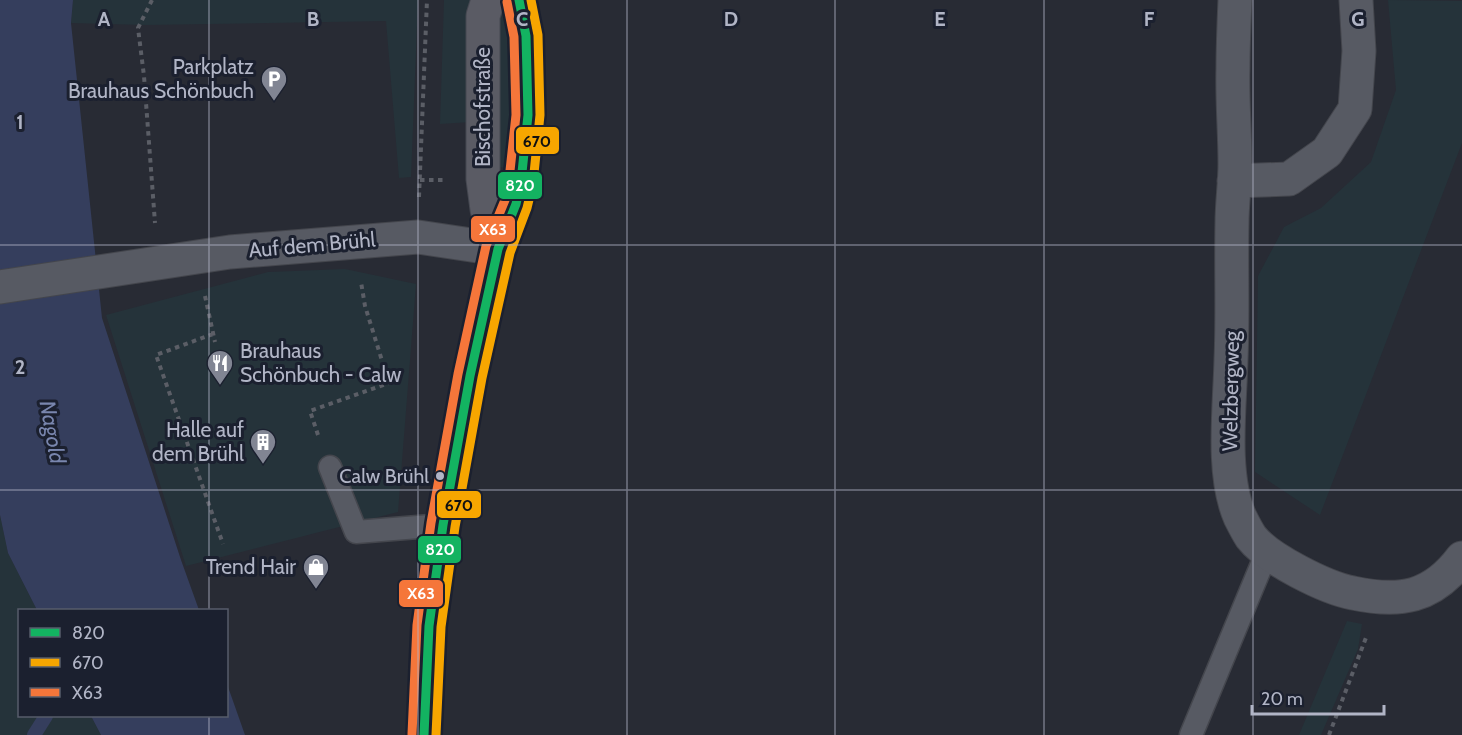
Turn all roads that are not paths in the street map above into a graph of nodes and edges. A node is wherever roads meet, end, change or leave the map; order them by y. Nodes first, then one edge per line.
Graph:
1 (488, 0) edge
2 (519, 0) edge
3 (1235, 0) edge
4 (1356, 0) edge
5 (1234, 181) junction
6 (498, 249) junction
7 (0, 287) edge
8 (330, 467) road end
9 (443, 525) junction
10 (1267, 552) junction
11 (1462, 558) edge
12 (424, 735) edge
13 (1191, 735) edge

1 - 6 main road, Bischofstraße
2 - 6 main road, Bischofstraße
3 - 5 street, Welzbergweg
4 - 5 street
5 - 10 street, Welzbergweg
6 - 7 street, Auf dem Brühl
6 - 9 main road, Bischofstraße
8 - 9 lane
9 - 12 main road, Bischofstraße
10 - 11 street, Welzbergweg
10 - 13 lane

